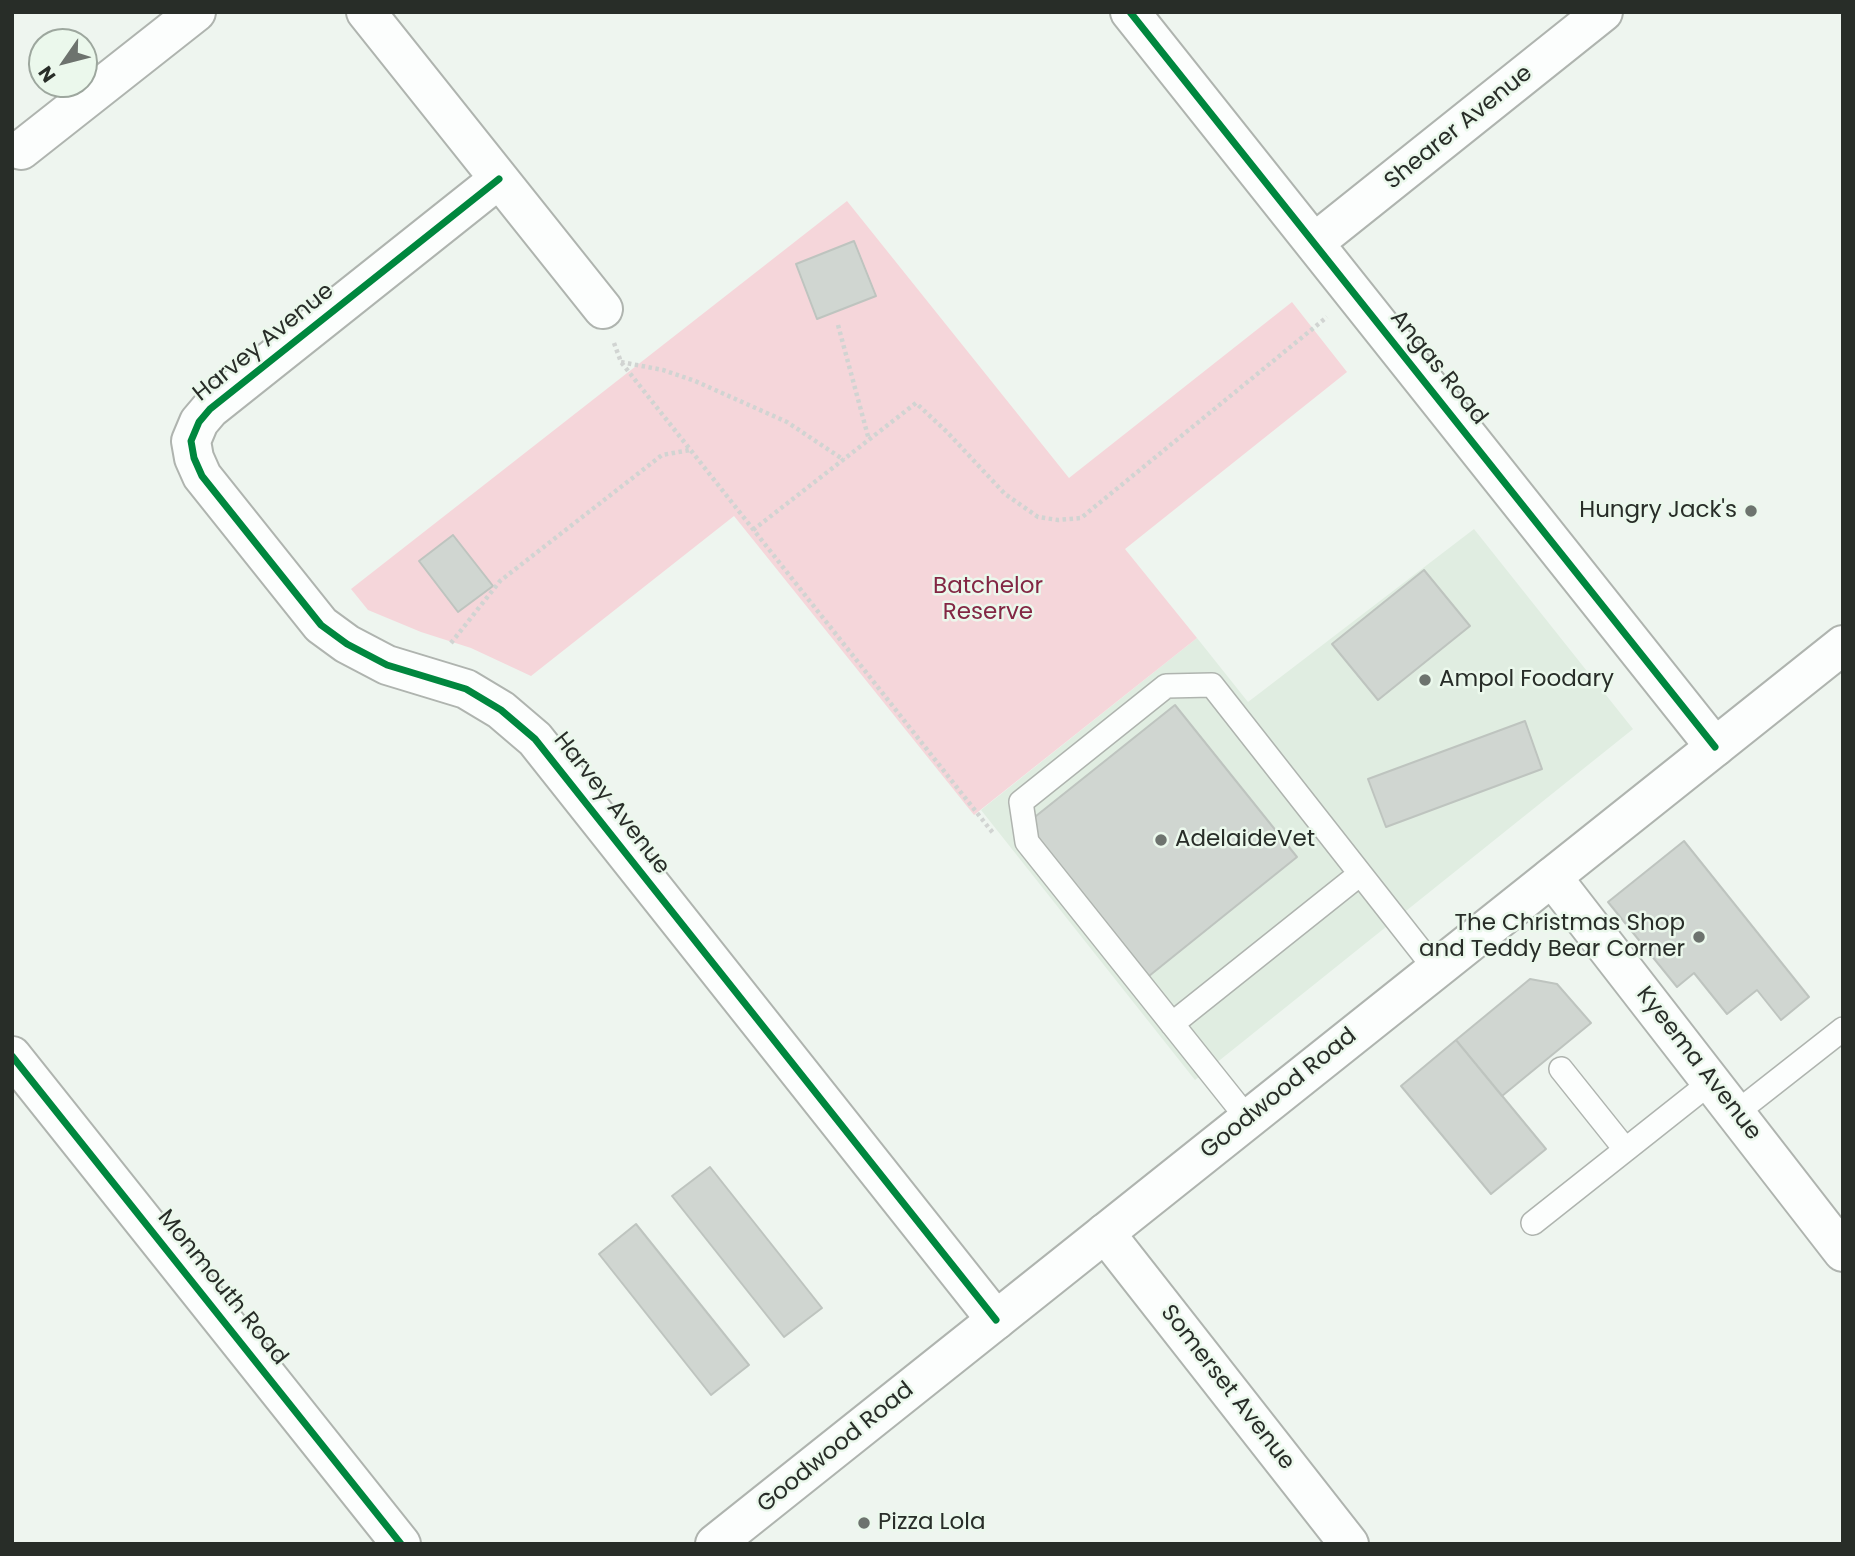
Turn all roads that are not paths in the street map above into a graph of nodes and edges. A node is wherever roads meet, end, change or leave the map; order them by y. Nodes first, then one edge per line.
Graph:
1 (195, 12) edge
2 (366, 12) edge
3 (1130, 12) edge
4 (1603, 12) edge
5 (20, 150) dead end
6 (499, 180) junction
7 (1314, 243) junction
8 (603, 309) road end
9 (1843, 645) edge
10 (1715, 747) junction
11 (1360, 874) junction
12 (1552, 877) junction
13 (1436, 970) junction
14 (1172, 1024) junction
15 (1843, 1029) edge
16 (12, 1056) edge
17 (1561, 1069) dead end
18 (1711, 1082) junction
19 (1736, 1113) junction
20 (1248, 1119) junction
21 (1625, 1149) junction
22 (1533, 1223) dead end
23 (1105, 1233) junction
24 (1843, 1252) edge
25 (996, 1320) junction
26 (401, 1544) edge
27 (715, 1544) edge
28 (1349, 1544) edge

1 - 5 street
2 - 6 street
3 - 7 street, Angas Road
4 - 7 street, Shearer Avenue
6 - 8 street
6 - 25 street, Harvey Avenue
7 - 10 street, Angas Road
9 - 10 street, Goodwood Road
10 - 12 street, Goodwood Road
11 - 13 lane
11 - 14 lane
11 - 14 lane
12 - 13 street, Goodwood Road
12 - 18 street, Kyeema Avenue
13 - 20 street, Goodwood Road
14 - 20 lane
15 - 19 lane
16 - 26 street, Monmouth Road
17 - 21 lane
18 - 19 street, Kyeema Avenue
18 - 21 lane
19 - 24 street, Kyeema Avenue
20 - 23 street, Goodwood Road
21 - 22 lane
23 - 25 street, Goodwood Road
23 - 28 street, Somerset Avenue
25 - 27 street, Goodwood Road

